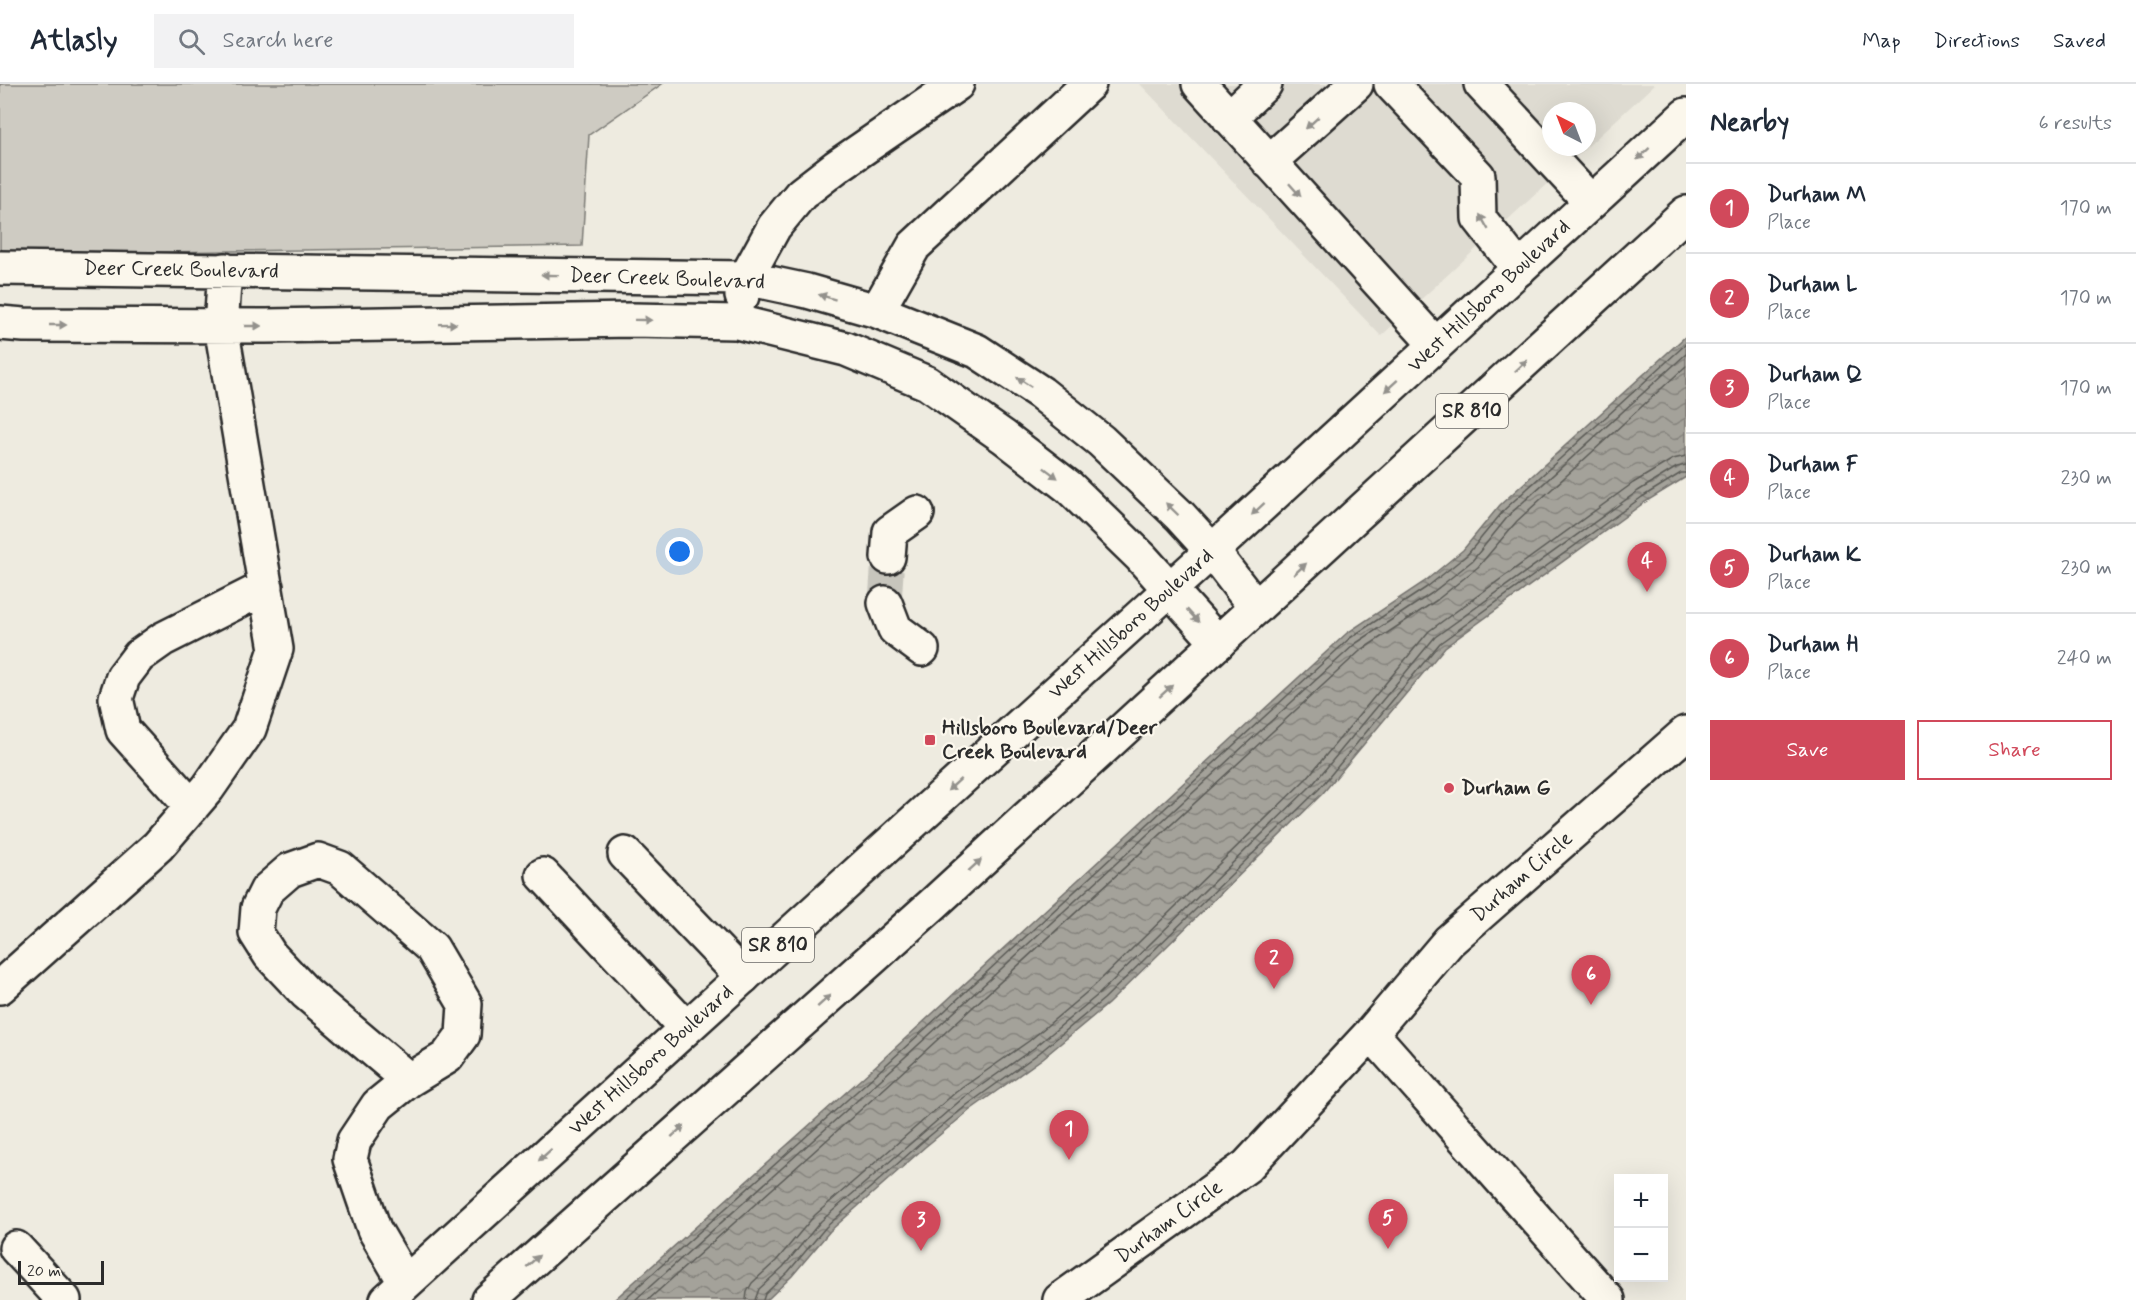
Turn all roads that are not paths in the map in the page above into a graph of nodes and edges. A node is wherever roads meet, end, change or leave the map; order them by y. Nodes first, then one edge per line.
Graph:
1 (957, 84) edge
2 (1089, 84) edge
3 (1199, 84) edge
4 (1265, 84) edge
5 (1356, 84) edge
6 (1391, 84) edge
7 (1481, 84) edge
8 (1686, 115) edge
9 (1229, 118) junction
10 (1269, 162) junction
11 (1591, 202) junction
12 (1686, 213) edge
13 (0, 268) edge
14 (1519, 269) junction
15 (225, 270) junction
16 (746, 278) junction
17 (877, 311) junction
18 (737, 322) junction
19 (0, 323) edge
20 (221, 326) junction
21 (1436, 345) junction
22 (917, 513) dead end
23 (1212, 551) junction
24 (888, 557) tunnel mouth
25 (266, 587) junction
26 (1169, 590) junction
27 (885, 603) tunnel mouth
28 (1256, 608) junction
29 (1218, 643) junction
30 (922, 649) dead end
31 (1686, 733) edge
32 (192, 807) junction
33 (625, 854) dead end
34 (543, 875) dead end
35 (743, 977) junction
36 (0, 987) edge
37 (686, 1028) junction
38 (1371, 1033) junction
39 (409, 1080) junction
40 (16, 1248) dead end
41 (399, 1294) edge
42 (64, 1300) edge
43 (489, 1300) edge
44 (1060, 1300) edge
45 (1608, 1300) edge

1 - 16 street
2 - 17 street
3 - 9 street
4 - 9 street
5 -> 10 street
14 -> 6 street
7 - 11 street
8 -> 11 street, West Hillsboro Boulevard / SR 810
9 - 10 street
10 -> 21 street
11 - 14 street, West Hillsboro Boulevard / SR 810
28 -> 12 street, SR 810
13 - 15 street, Deer Creek Boulevard
14 - 21 street, West Hillsboro Boulevard / SR 810
16 -> 15 street, Deer Creek Boulevard
15 - 20 street
17 -> 16 street, Deer Creek Boulevard
16 - 18 street
23 -> 17 street, Deer Creek Boulevard
20 -> 18 street, Deer Creek Boulevard
18 -> 26 street, Deer Creek Boulevard
19 -> 20 street, Deer Creek Boulevard
20 - 25 street
21 -> 23 street, West Hillsboro Boulevard / SR 810
22 - 24 street
23 - 26 street, West Hillsboro Boulevard / SR 810
23 - 28 street, Deer Creek Boulevard
25 - 32 street
25 - 32 street
26 -> 29 street, Deer Creek Boulevard
26 -> 35 street, West Hillsboro Boulevard / SR 810
27 - 30 street
28 - 29 street, SR 810
43 -> 29 street, SR 810
31 - 38 street, Durham Circle
32 - 36 street
33 - 35 street
34 - 37 street
35 - 37 street, West Hillsboro Boulevard / SR 810
37 -> 41 street, West Hillsboro Boulevard / SR 810
38 - 44 street, Durham Circle
38 - 45 street
39 - 39 street
39 - 41 street
40 - 42 street

